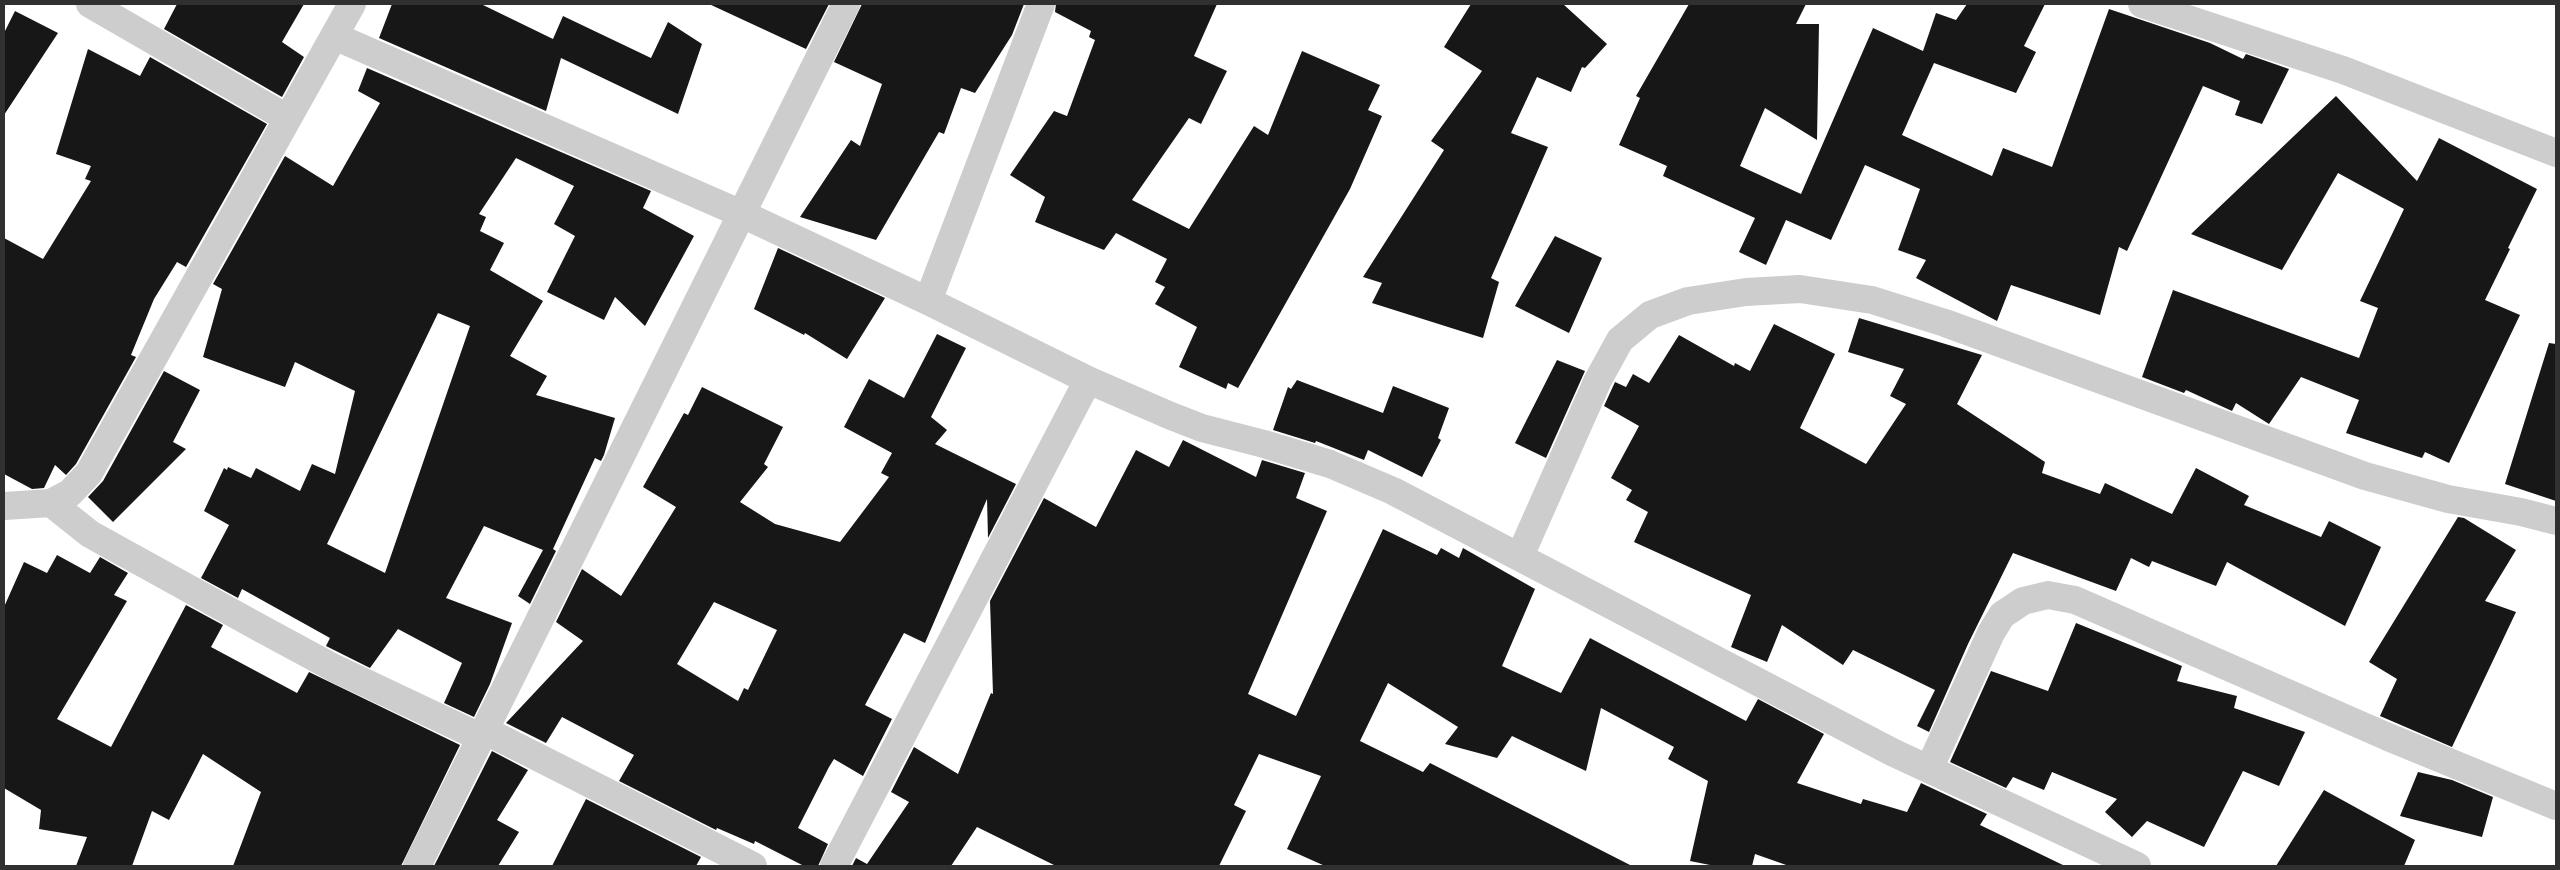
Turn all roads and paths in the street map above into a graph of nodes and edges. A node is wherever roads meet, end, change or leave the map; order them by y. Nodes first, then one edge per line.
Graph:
1 (90, 4) edge
2 (352, 4) edge
3 (846, 4) edge
4 (1041, 4) edge
5 (2142, 4) edge
6 (334, 36) junction
7 (287, 118) junction
8 (2556, 153) edge
9 (742, 214) junction
10 (928, 301) junction
11 (1088, 380) junction
12 (52, 503) junction
13 (4, 506) edge
14 (2556, 521) edge
15 (1520, 556) junction
16 (484, 734) junction
17 (1929, 768) junction
18 (2556, 806) edge
19 (417, 866) edge
20 (754, 866) edge
21 (834, 866) edge
22 (2137, 866) edge

1 - 7 street
2 - 6 street
3 - 9 street
4 - 10 street
5 - 8 street
6 - 7 street
6 - 9 street
7 - 12 street
9 - 10 street
9 - 16 street
10 - 11 street
11 - 15 street
11 - 21 street
12 - 13 street
12 - 16 street
14 - 15 street
15 - 17 street
16 - 19 street
16 - 20 street
17 - 18 street
17 - 22 street

